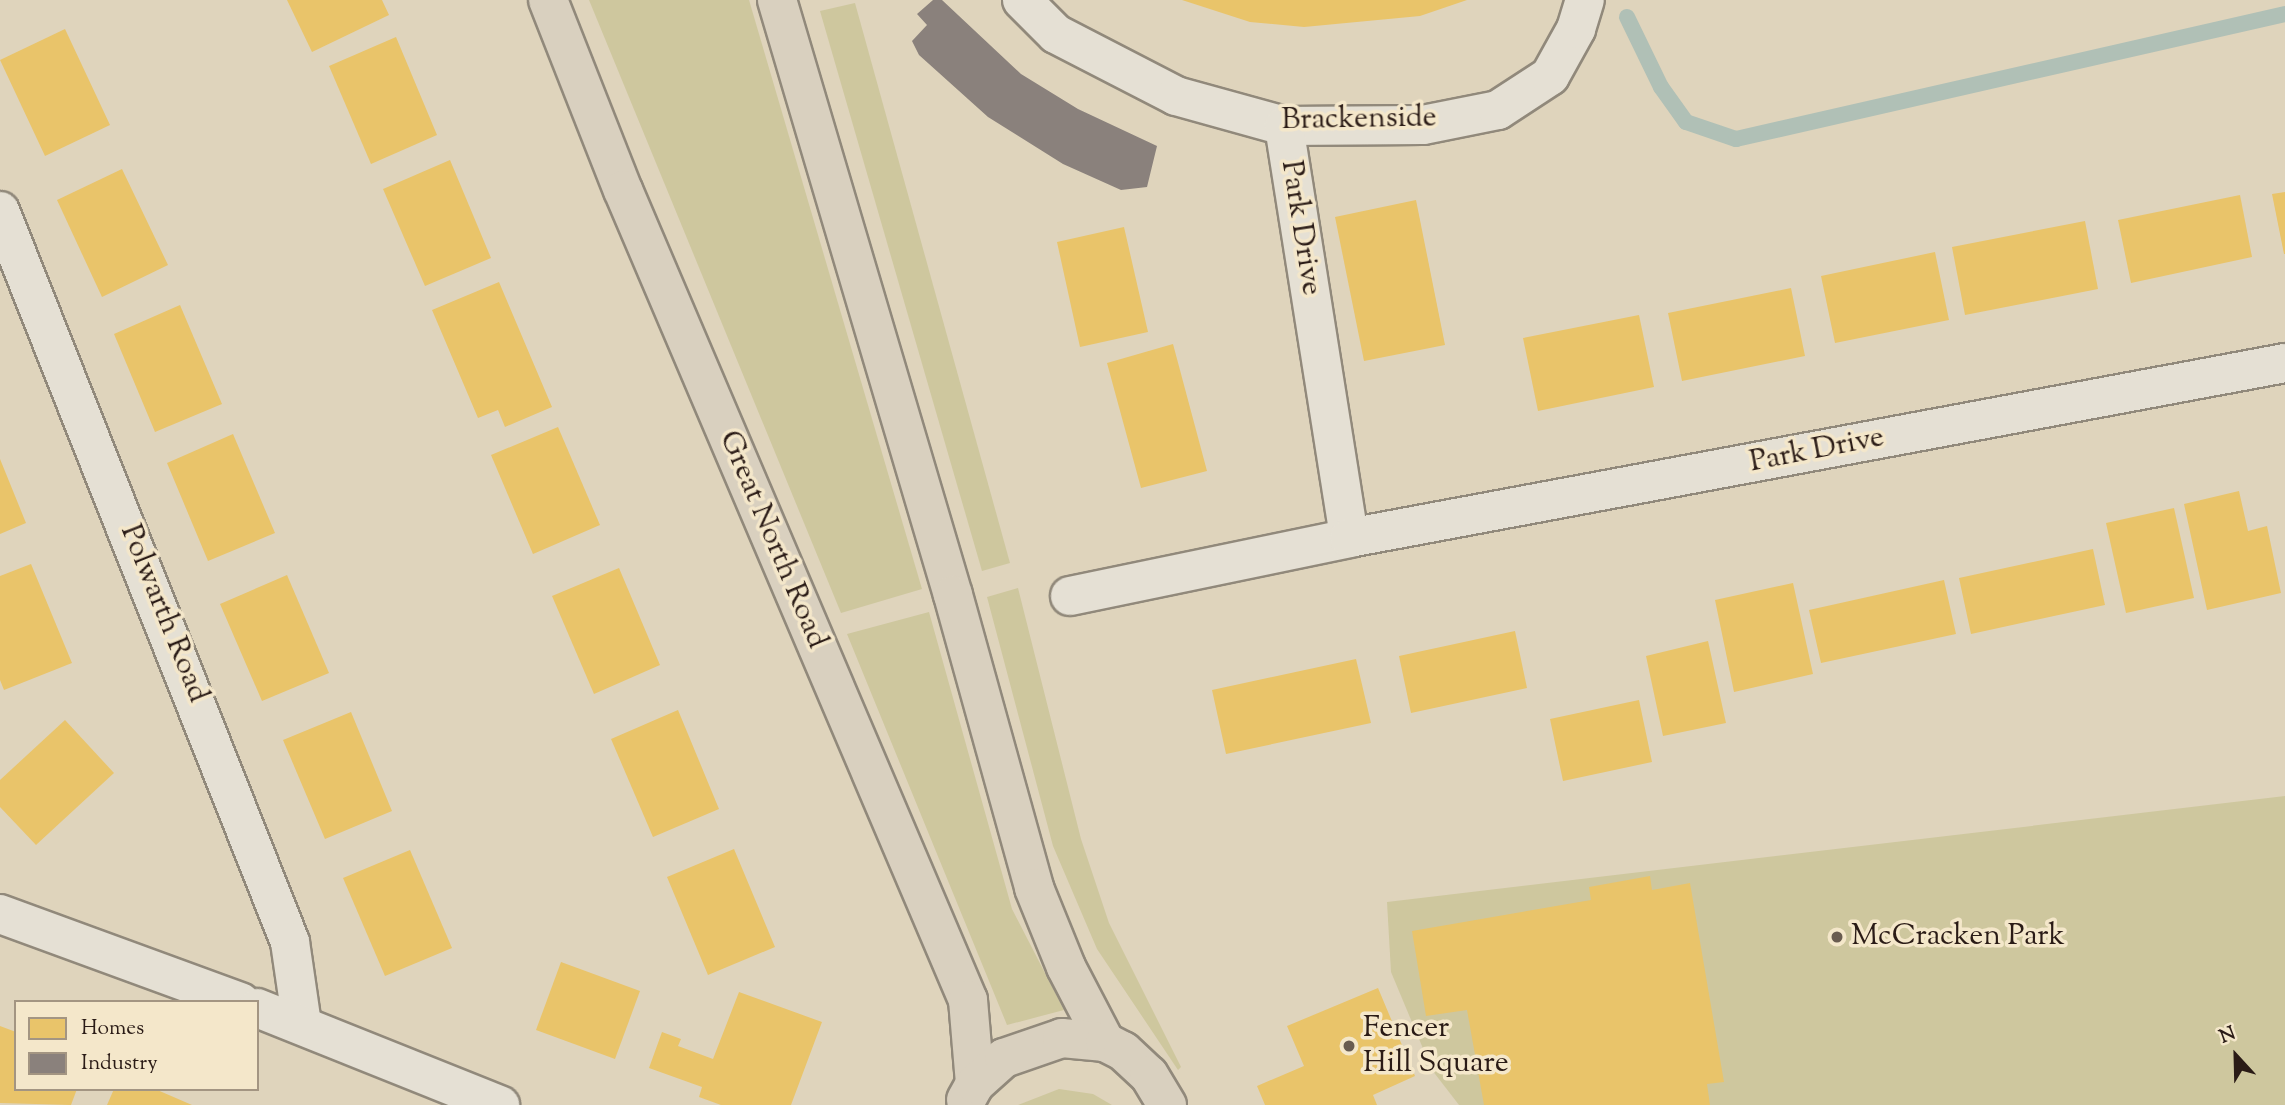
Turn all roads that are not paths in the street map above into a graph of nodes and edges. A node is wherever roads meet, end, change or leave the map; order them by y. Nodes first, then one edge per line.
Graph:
1 (548, 0) edge
2 (777, 0) edge
3 (1022, 0) edge
4 (1585, 0) edge
5 (1284, 126) junction
6 (0, 211) edge
7 (2285, 363) edge
8 (1349, 538) junction
9 (1070, 596) dead end
10 (0, 914) edge
11 (235, 1000) edge
12 (259, 1009) edge
13 (302, 1024) junction
14 (1105, 1042) junction
15 (437, 1094) edge
16 (969, 1095) edge
17 (500, 1105) edge
18 (1167, 1105) edge

1 - 16 main road, Great North Road
2 - 14 main road
3 - 5 street, Brackenside
4 - 5 street, Brackenside
5 - 8 street, Park Drive
6 - 13 street, Polwarth Road
7 - 8 street, Park Drive
8 - 9 street, Park Drive
10 - 11 street
12 - 13 street
13 - 15 street
14 - 16 main road, Great North Road
14 - 18 main road, Great North Road
15 - 17 street

